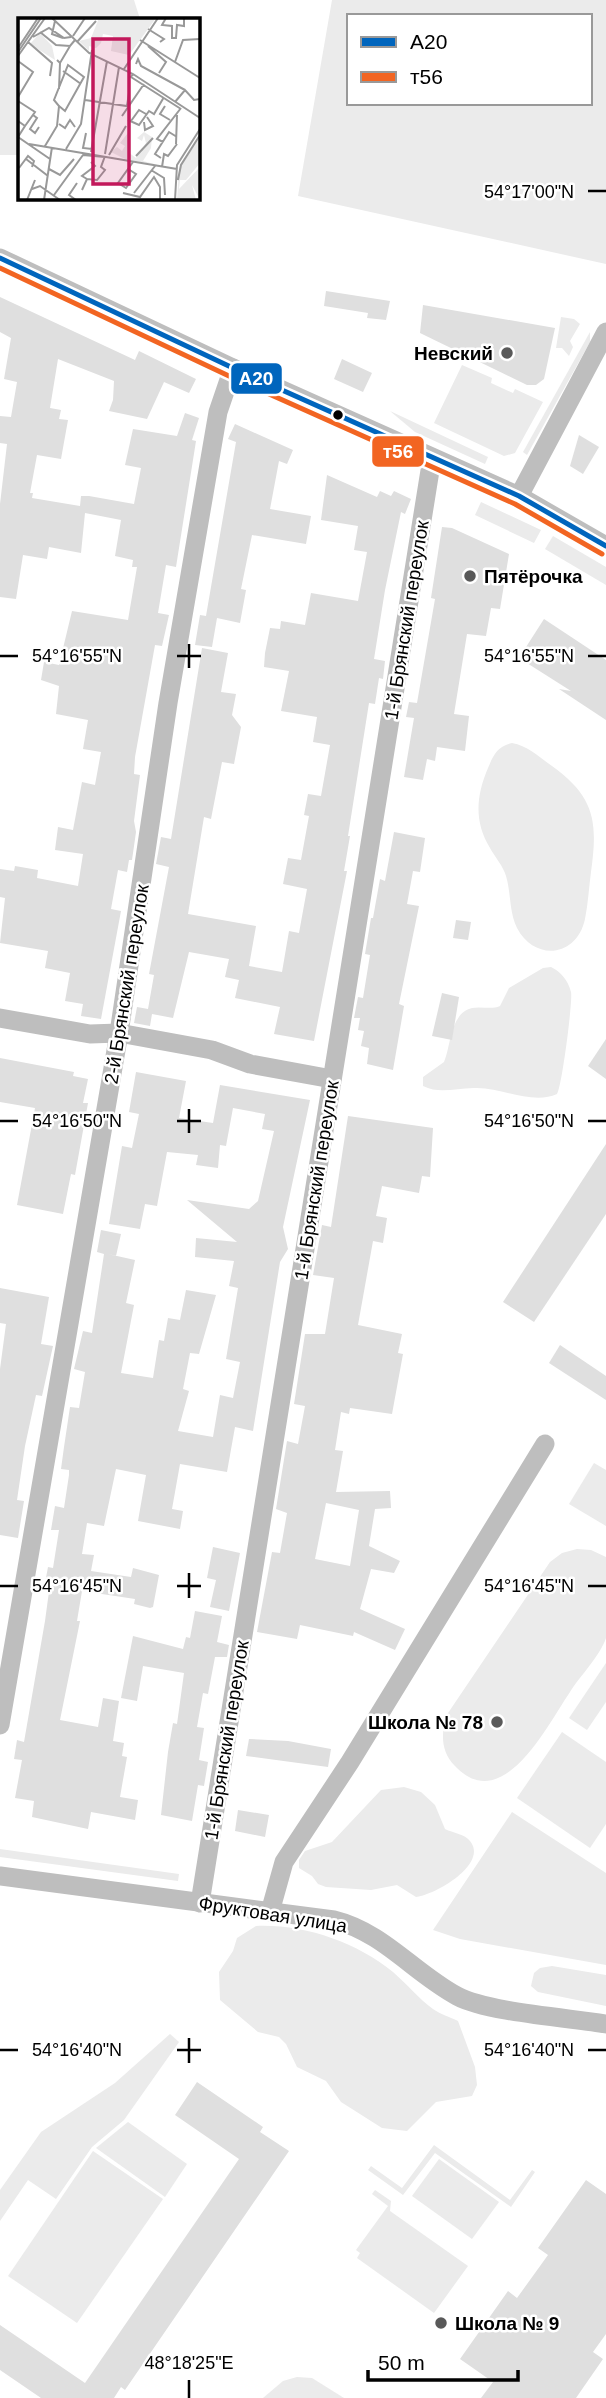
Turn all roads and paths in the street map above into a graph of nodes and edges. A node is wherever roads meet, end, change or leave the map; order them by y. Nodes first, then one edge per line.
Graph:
1 (0, 258) edge
2 (606, 332) edge
3 (233, 368) junction
4 (432, 458) junction
5 (519, 496) junction
6 (606, 546) edge
7 (0, 1018) edge
8 (119, 1033) junction
9 (332, 1079) junction
10 (545, 1444) dead end
11 (0, 1726) edge
12 (0, 1876) edge
13 (200, 1903) junction
14 (270, 1912) junction
15 (606, 2024) edge

1 - 3 street
2 - 5 street
3 - 4 street
3 - 8 street, 2-й Брянский переулок
4 - 5 street
4 - 9 street, 1-й Брянский переулок
5 - 6 street
7 - 8 street
8 - 9 street
8 - 11 street, 2-й Брянский переулок
9 - 13 street, 1-й Брянский переулок
10 - 14 street
12 - 13 street, Фруктовая улица
13 - 14 street, Фруктовая улица
14 - 15 street, Фруктовая улица

